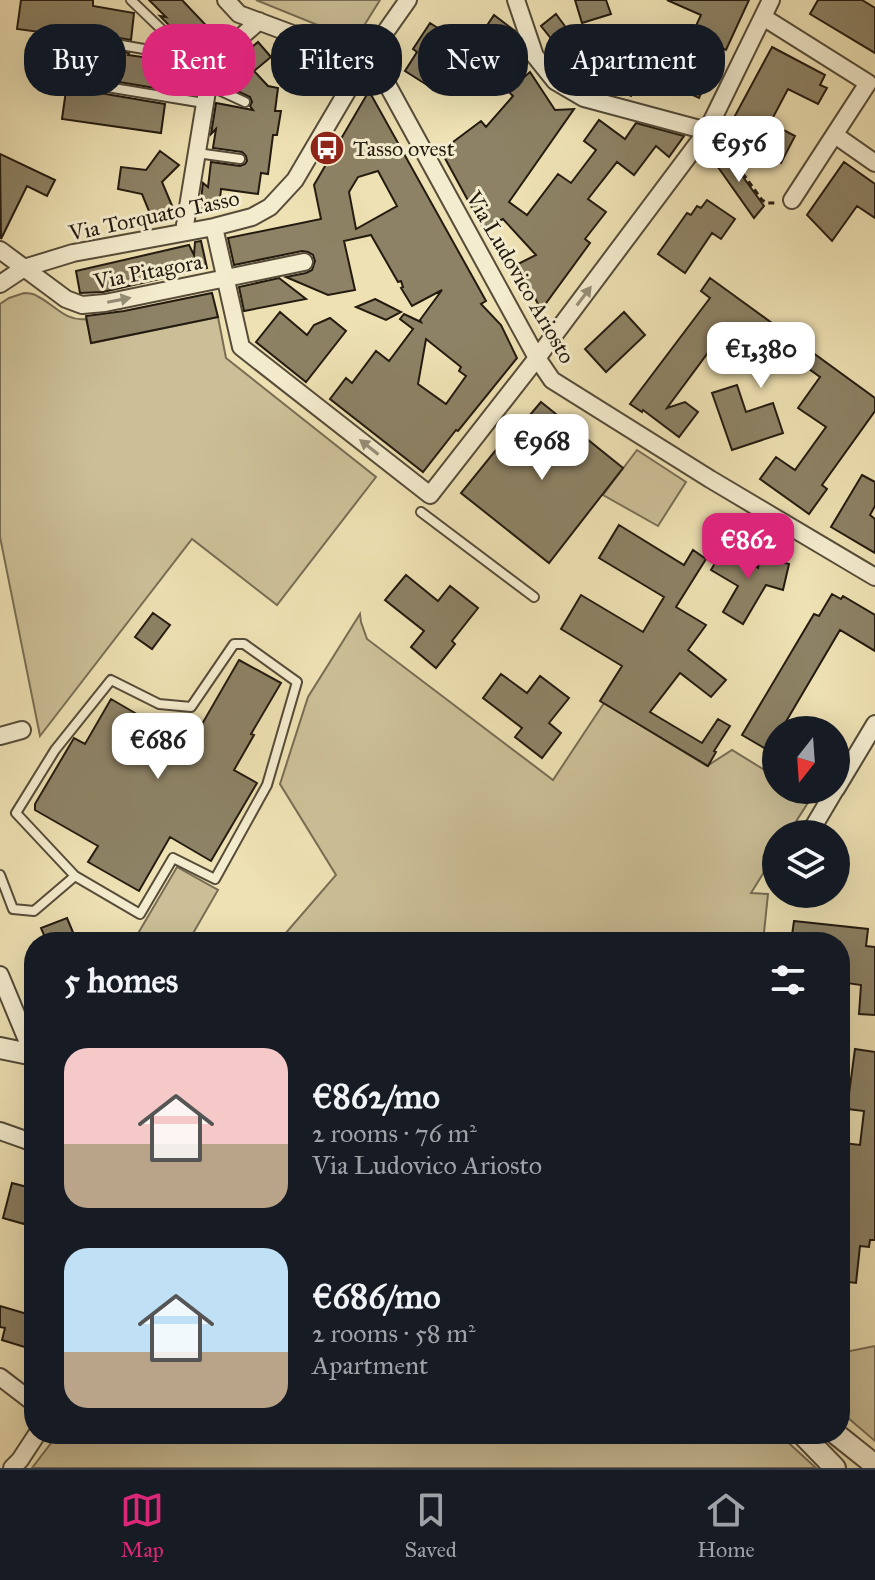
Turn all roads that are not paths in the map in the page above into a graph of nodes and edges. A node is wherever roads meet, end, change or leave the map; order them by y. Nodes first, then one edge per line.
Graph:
1 (131, 0) edge
2 (226, 0) edge
3 (410, 0) edge
4 (516, 0) edge
5 (771, 0) edge
6 (763, 17) junction
7 (259, 21) junction
8 (156, 24) edge
9 (255, 24) edge
10 (392, 24) edge
11 (271, 26) edge
12 (126, 90) edge
13 (206, 96) edge
14 (232, 96) edge
15 (345, 96) edge
16 (393, 96) edge
17 (245, 102) dead end
18 (204, 103) junction
19 (707, 131) junction
20 (835, 135) junction
21 (197, 153) junction
22 (240, 159) dead end
23 (875, 163) edge
24 (792, 200) road end
25 (214, 227) junction
26 (184, 231) junction
27 (0, 250) edge
28 (304, 262) dead end
29 (24, 268) junction
30 (225, 278) junction
31 (0, 284) edge
32 (537, 358) junction
33 (421, 512) dead end
34 (875, 577) edge
35 (534, 597) dead end
36 (875, 724) edge
37 (22, 730) dead end
38 (0, 736) edge
39 (850, 766) edge
40 (0, 875) edge
41 (75, 876) junction
42 (0, 975) edge
43 (24, 1032) edge
44 (0, 1048) edge
45 (24, 1054) edge
46 (0, 1131) edge
47 (24, 1139) edge
48 (0, 1377) edge
49 (24, 1395) edge
50 (30, 1444) edge
51 (812, 1444) edge
52 (849, 1444) edge
53 (875, 1465) edge
54 (12, 1468) edge
55 (835, 1468) edge

1 - 8 lane
2 - 7 street
3 - 10 street, Via Torquato Tasso
4 - 19 street
5 - 6 street
6 - 19 street
6 - 20 street
7 - 9 street
7 - 11 street
12 - 18 lane
13 - 18 street
14 - 17 lane
15 - 25 street, Via Torquato Tasso
16 - 32 street, Via Ludovico Ariosto
18 - 21 street
32 -> 19 street
20 - 23 street
20 - 24 street
21 - 22 lane
21 - 26 street
25 - 26 street, Via Torquato Tasso
25 - 30 street
26 - 29 street, Via Torquato Tasso
27 - 29 street, Via Pitagora
28 - 30 street, Via Pitagora
29 -> 30 street, Via Pitagora
29 - 31 street, Via Torquato Tasso
32 -> 30 street
32 - 34 street, Via Ludovico Ariosto
33 - 35 lane
36 - 39 street
37 - 38 street
40 - 41 lane
41 - 41 lane
42 - 43 street
44 - 45 street
46 - 47 street
48 - 49 street
50 - 54 street
51 - 55 street
52 - 53 street

